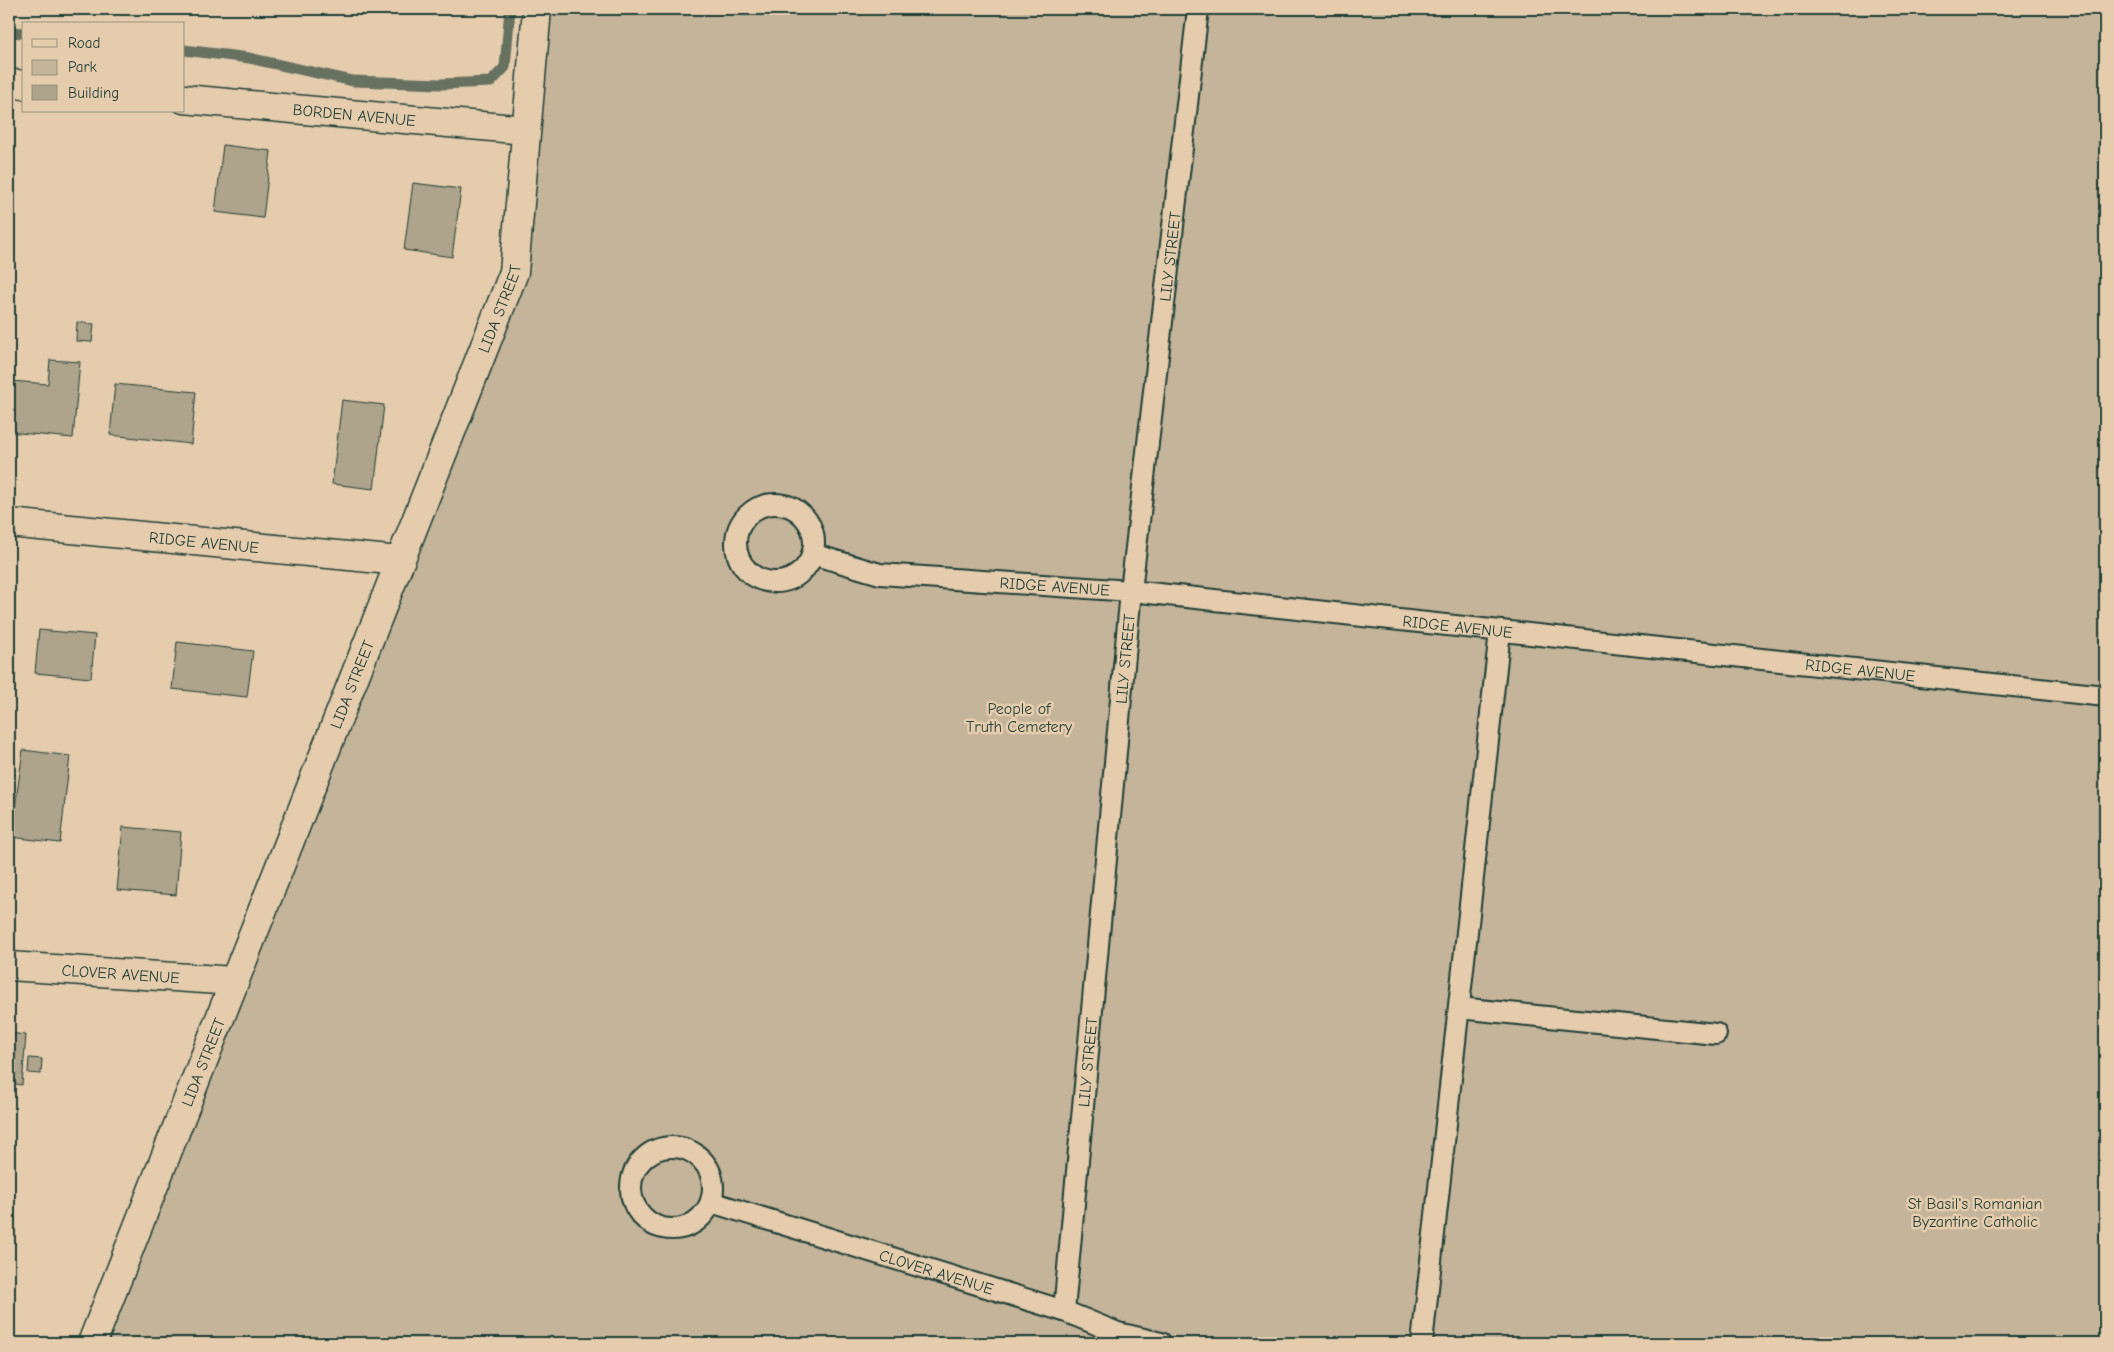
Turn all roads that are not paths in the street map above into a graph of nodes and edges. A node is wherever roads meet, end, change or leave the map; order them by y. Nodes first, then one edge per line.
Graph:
1 (537, 9) edge
2 (1198, 9) edge
3 (9, 83) edge
4 (22, 85) edge
5 (185, 99) edge
6 (525, 130) junction
7 (9, 523) edge
8 (812, 554) dead end
9 (400, 561) junction
10 (1130, 591) junction
11 (1500, 631) junction
12 (2105, 696) edge
13 (9, 966) edge
14 (234, 981) junction
15 (1459, 1008) junction
16 (1716, 1034) dead end
17 (711, 1202) junction
18 (1064, 1311) junction
19 (92, 1343) edge
20 (1161, 1343) edge
21 (1422, 1343) edge

1 - 6 street, LIDA STREET
2 - 10 lane, LILY STREET
3 - 4 street
5 - 6 street, BORDEN AVENUE
6 - 9 street, LIDA STREET
7 - 9 street, RIDGE AVENUE
8 - 10 lane, RIDGE AVENUE
9 - 14 street, LIDA STREET
10 - 11 lane, RIDGE AVENUE
10 - 18 lane, LILY STREET
11 - 12 lane, RIDGE AVENUE
11 - 15 lane
13 - 14 street, CLOVER AVENUE
14 - 19 street, LIDA STREET
15 - 16 lane
15 - 21 lane
17 - 17 lane
17 - 18 lane, CLOVER AVENUE
18 - 20 lane, CLOVER AVENUE

